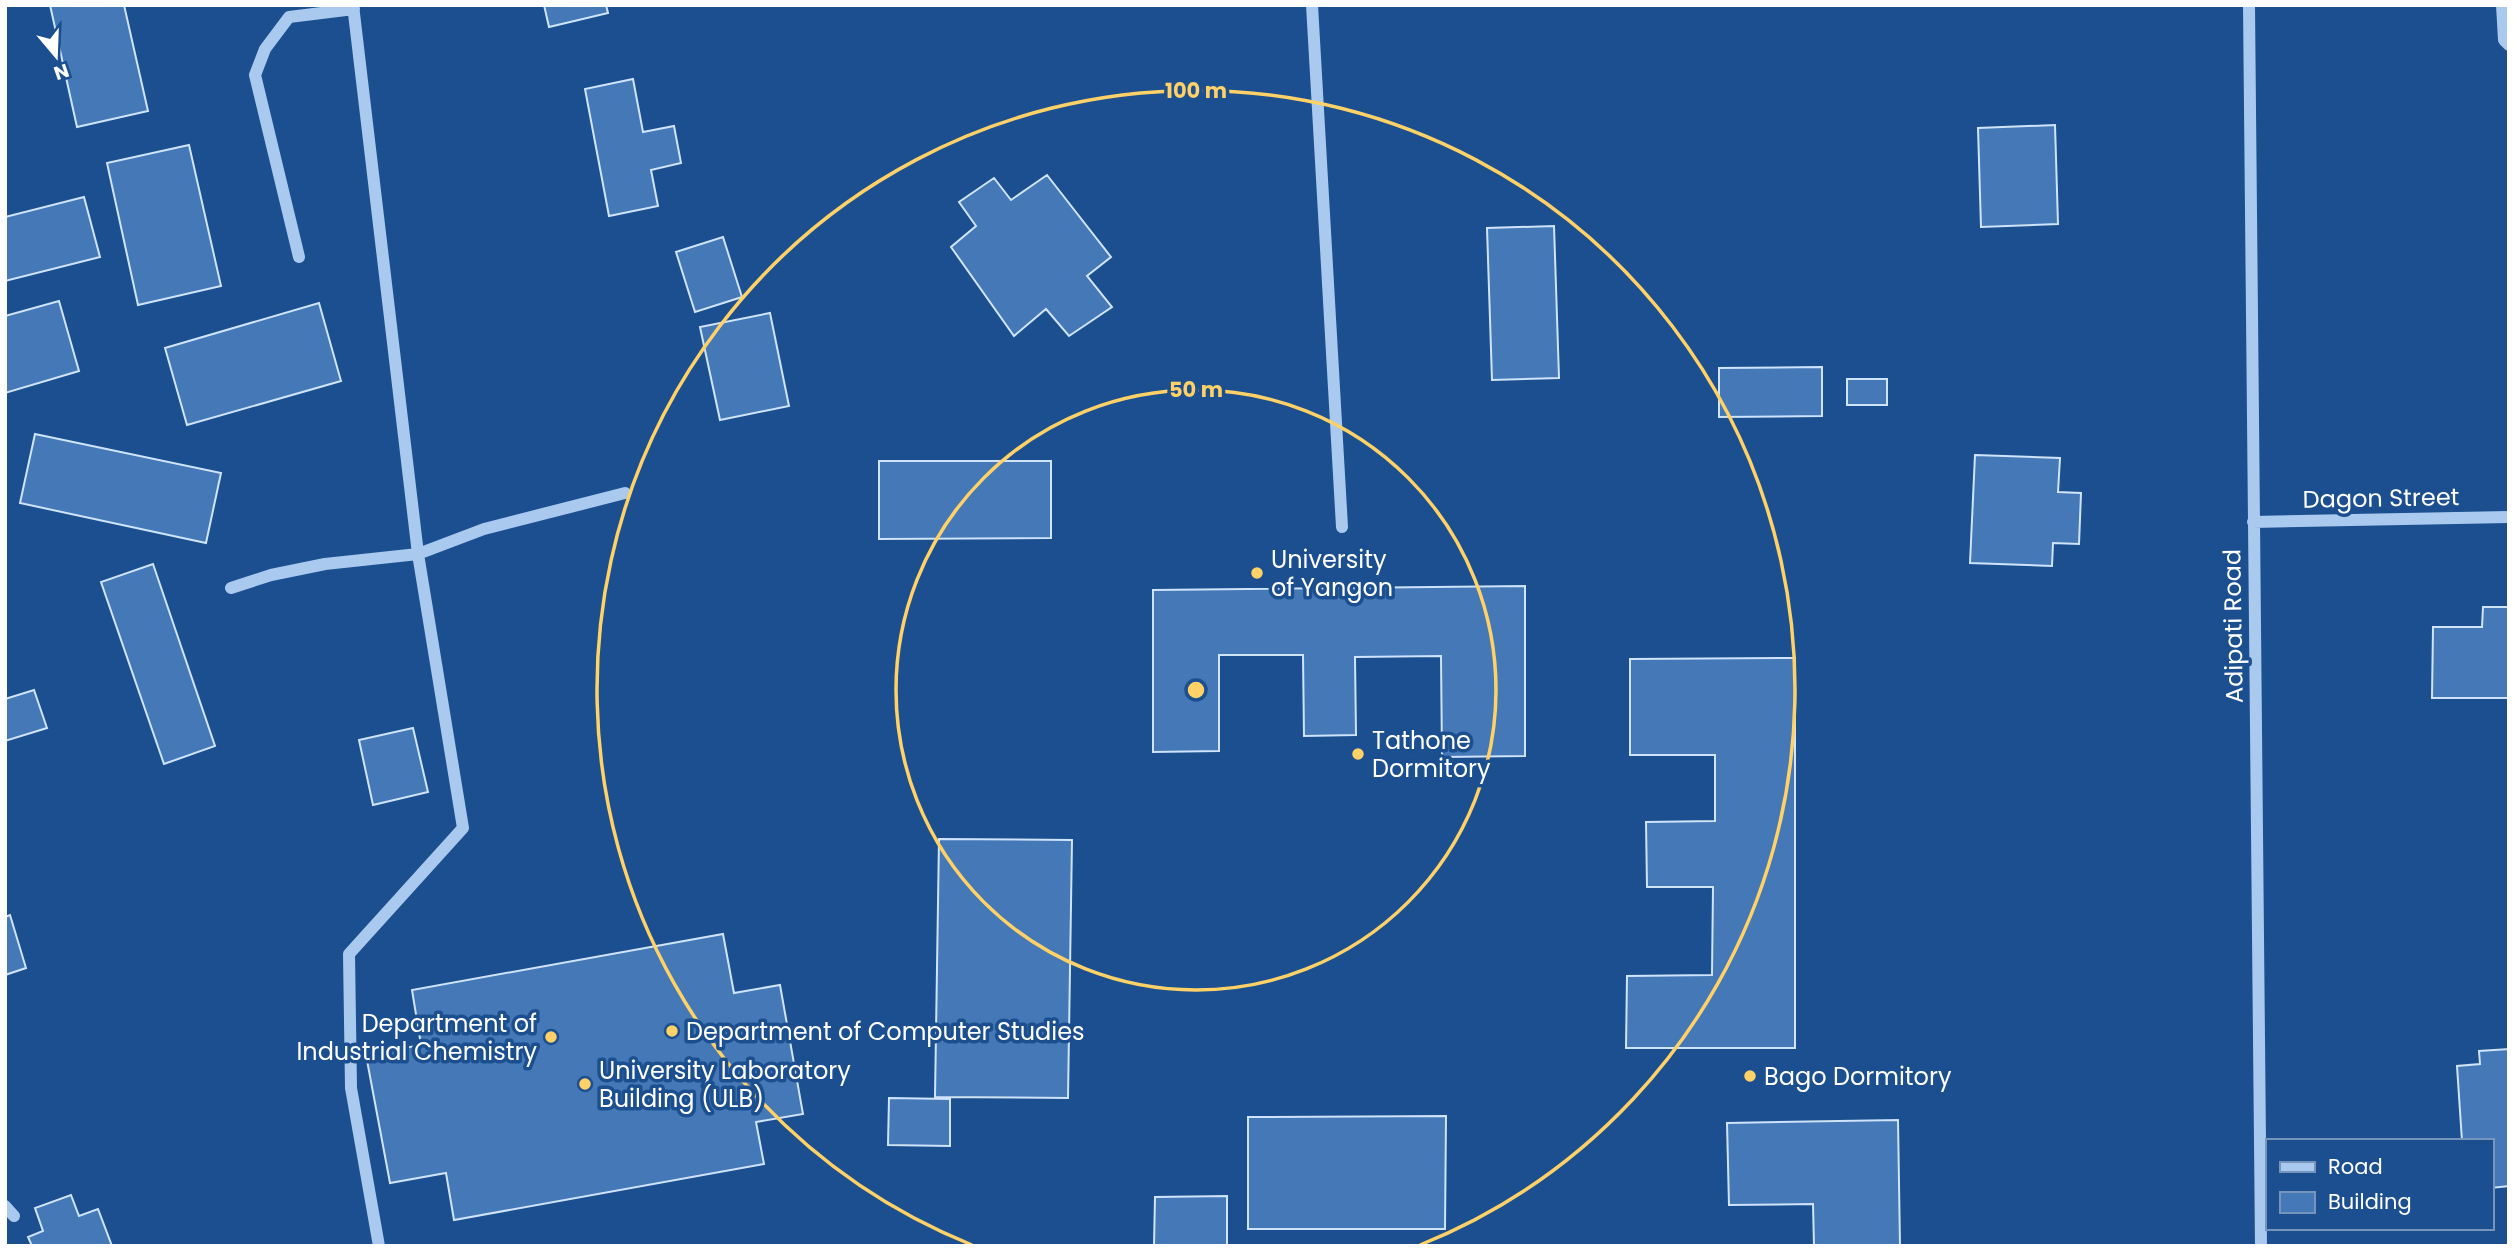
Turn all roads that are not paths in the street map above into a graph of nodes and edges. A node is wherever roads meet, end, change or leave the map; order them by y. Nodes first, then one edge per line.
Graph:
1 (1312, 5) edge
2 (2249, 5) edge
3 (2502, 5) edge
4 (354, 7) edge
5 (2509, 45) edge
6 (299, 257) dead end
7 (625, 494) dead end
8 (2509, 517) edge
9 (2253, 522) junction
10 (1342, 527) dead end
11 (418, 554) junction
12 (231, 588) dead end
13 (379, 1246) edge
14 (2261, 1246) edge

1 - 10 street
2 - 9 street, Adipati Road
3 - 5 street
4 - 6 street
4 - 11 street
7 - 11 street
8 - 9 street, Dagon Street
9 - 14 street, Adipati Road
11 - 12 street
11 - 13 street

